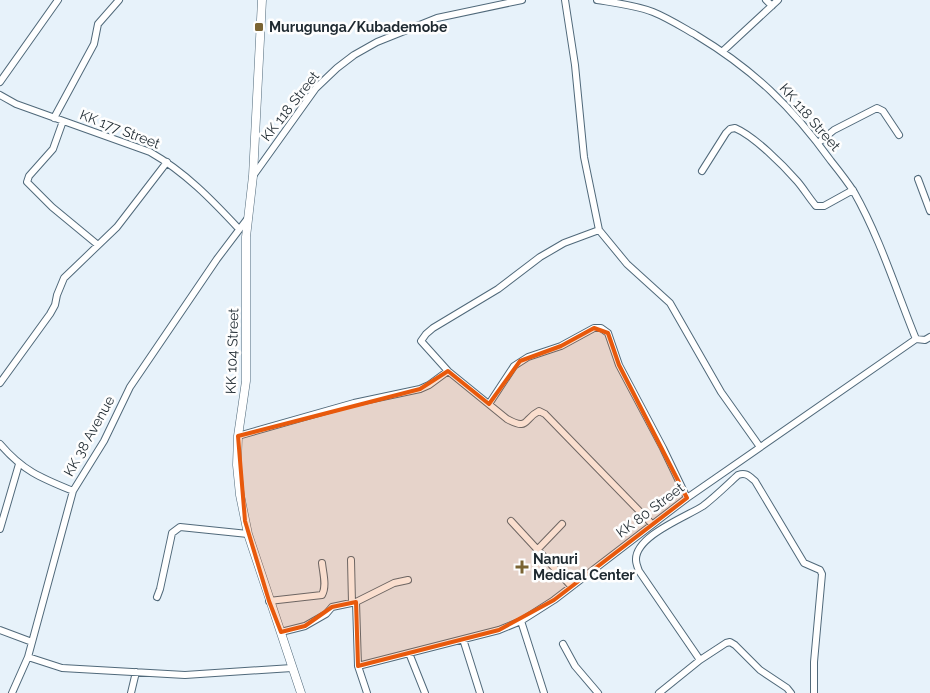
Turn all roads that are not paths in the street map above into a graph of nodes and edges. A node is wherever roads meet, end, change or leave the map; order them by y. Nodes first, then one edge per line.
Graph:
1 (58, 0) edge
2 (119, 0) edge
3 (262, 0) edge
4 (522, 0) edge
5 (566, 0) edge
6 (597, 0) edge
7 (766, 0) edge
8 (778, 0) edge
9 (614, 1) edge
10 (772, 6) junction
11 (723, 52) junction
12 (0, 82) edge
13 (0, 95) edge
14 (54, 118) junction
15 (62, 121) junction
16 (900, 134) dead end
17 (818, 143) junction
18 (167, 162) junction
19 (702, 171) dead end
20 (253, 176) junction
21 (918, 179) dead end
22 (852, 190) junction
23 (930, 211) edge
24 (248, 218) junction
25 (239, 229) junction
26 (599, 230) junction
27 (98, 245) junction
28 (930, 336) edge
29 (916, 339) junction
30 (448, 371) junction
31 (0, 383) edge
32 (489, 404) junction
33 (238, 436) junction
34 (0, 444) edge
35 (760, 447) junction
36 (19, 464) junction
37 (73, 492) junction
38 (686, 498) junction
39 (511, 521) dead end
40 (651, 523) junction
41 (562, 524) dead end
42 (0, 529) edge
43 (248, 534) junction
44 (537, 550) junction
45 (350, 560) dead end
46 (322, 563) dead end
47 (408, 580) dead end
48 (571, 586) junction
49 (157, 597) dead end
50 (269, 601) junction
51 (354, 603) junction
52 (521, 621) junction
53 (0, 630) edge
54 (281, 632) junction
55 (463, 639) junction
56 (32, 642) junction
57 (563, 644) dead end
58 (409, 653) junction
59 (28, 657) junction
60 (700, 660) junction
61 (358, 666) junction
62 (292, 668) junction
63 (136, 672) junction
64 (12, 693) edge
65 (131, 693) edge
66 (301, 693) edge
67 (367, 693) edge
68 (425, 693) edge
69 (480, 693) edge
70 (544, 693) edge
71 (598, 693) edge
72 (659, 693) edge
73 (791, 693) edge
74 (814, 693) edge

1 - 12 street
2 - 14 street
3 - 20 street, KK 104 Street
4 - 20 street, KK 118 Street
5 - 26 street
6 - 9 street, KK 118 Street
7 - 10 street
8 - 10 street
9 - 11 street, KK 118 Street
10 - 11 street
11 - 17 street, KK 118 Street
13 - 14 street, KK 177 Street
14 - 15 street, KK 177 Street
15 - 18 street, KK 177 Street
15 - 27 street
16 - 17 street
17 - 22 street, KK 118 Street
18 - 25 street, KK 177 Street
18 - 27 street
19 - 22 street
20 - 24 street, KK 104 Street
21 - 23 street
22 - 29 street, KK 118 Street
24 - 25 street, KK 38 Avenue
24 - 33 street, KK 104 Street
25 - 37 street, KK 38 Avenue
26 - 30 street
26 - 35 street
27 - 31 street
28 - 29 street
29 - 35 street, KK 80 Street
30 - 32 street
30 - 33 street
32 - 38 street
32 - 40 street
33 - 43 street, KK 104 Street
34 - 36 street
35 - 38 street, KK 80 Street
36 - 37 street
36 - 42 street
37 - 56 street, KK 38 Avenue
38 - 40 street, KK 80 Street
39 - 44 street
40 - 48 street, KK 80 Street
41 - 44 street
43 - 49 street
43 - 50 street, KK 104 Street
44 - 48 street
45 - 51 street
46 - 50 street
47 - 51 street
48 - 52 street, KK 80 Street
50 - 54 street, KK 104 Street
51 - 54 street
51 - 61 street
52 - 55 street, KK 80 Street
52 - 70 street
53 - 56 street
54 - 62 street, KK 104 Street
55 - 58 street, KK 80 Street
55 - 69 street
56 - 59 street, KK 38 Avenue
57 - 71 street
58 - 61 street, KK 80 Street
58 - 68 street
59 - 63 street
59 - 64 street, KK 38 Avenue
60 - 72 street
60 - 73 street
60 - 74 street
61 - 67 street
62 - 63 street
62 - 66 street, KK 104 Street
63 - 65 street

